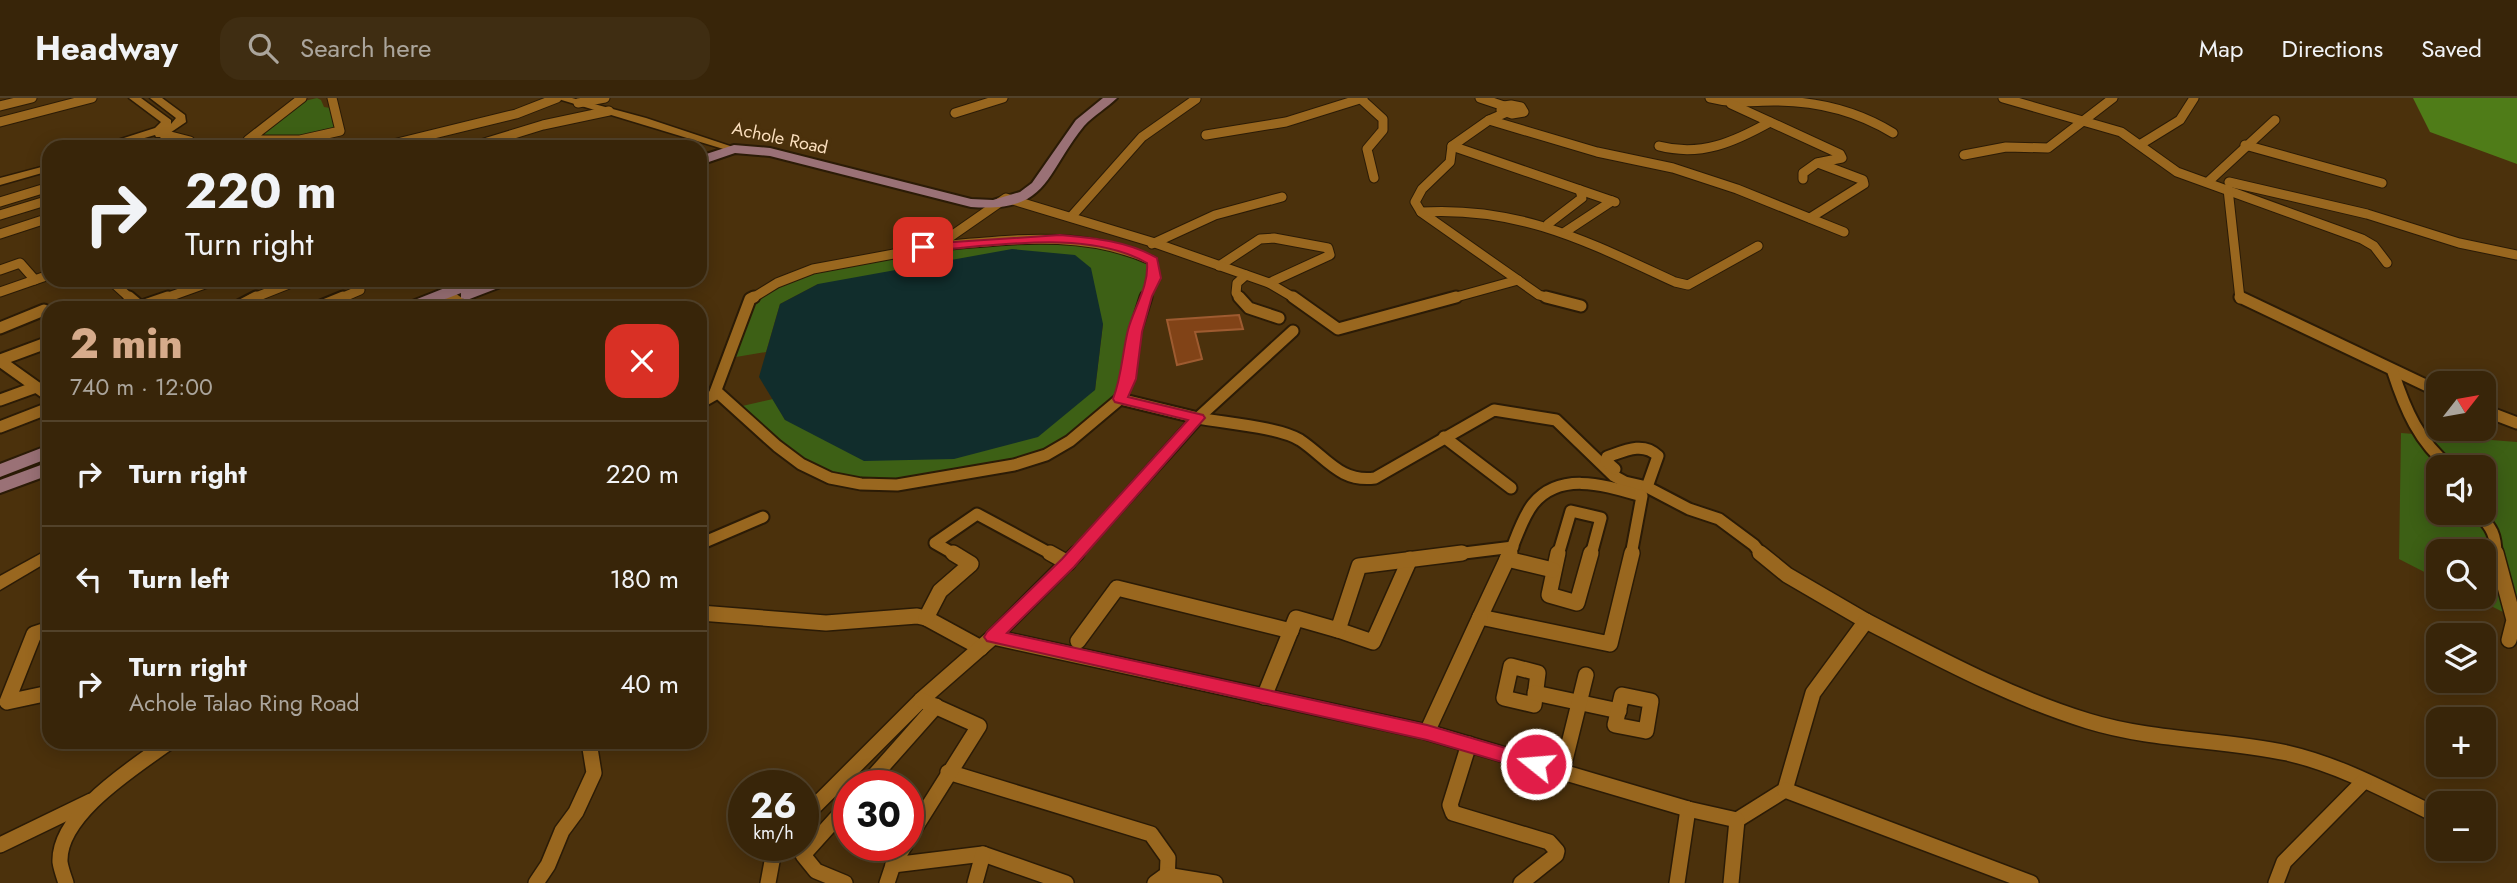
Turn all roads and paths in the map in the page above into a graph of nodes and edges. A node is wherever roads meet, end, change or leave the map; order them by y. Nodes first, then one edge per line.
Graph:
1 (32, 98) edge
2 (92, 98) edge
3 (134, 98) edge
4 (155, 98) edge
5 (302, 98) edge
6 (332, 98) edge
7 (558, 98) edge
8 (605, 98) edge
9 (1003, 98) edge
10 (1100, 98) edge
11 (1111, 98) edge
12 (1480, 98) edge
13 (1532, 98) edge
14 (1710, 98) edge
15 (2003, 98) edge
16 (2113, 98) edge
17 (2126, 98) edge
18 (2194, 98) edge
19 (1196, 99) edge
20 (1362, 99) edge
21 (578, 103) junction
22 (1731, 104) junction
23 (0, 106) edge
24 (1518, 106) joint
25 (1505, 109) junction
26 (609, 111) junction
27 (955, 113) dead end
28 (1489, 120) junction
29 (2275, 120) dead end
30 (2091, 121) junction
31 (0, 122) edge
32 (1770, 122) junction
33 (164, 131) junction
34 (1893, 133) dead end
35 (1206, 135) dead end
36 (129, 140) edge
37 (140, 140) edge
38 (187, 140) edge
39 (409, 140) edge
40 (494, 140) edge
41 (705, 140) edge
42 (707, 141) edge
43 (718, 144) junction
44 (2141, 144) junction
45 (734, 145) junction
46 (2245, 145) junction
47 (1452, 146) junction
48 (1659, 146) dead end
49 (707, 148) edge
50 (1964, 155) dead end
51 (707, 158) edge
52 (1817, 163) junction
53 (42, 164) edge
54 (42, 170) edge
55 (0, 176) edge
56 (1374, 178) dead end
57 (1803, 179) dead end
58 (2210, 180) junction
59 (0, 183) edge
60 (2382, 183) dead end
61 (42, 189) edge
62 (2228, 189) junction
63 (1580, 190) junction
64 (1282, 197) dead end
65 (0, 202) edge
66 (42, 202) edge
67 (1006, 202) junction
68 (1421, 212) junction
69 (0, 215) edge
70 (1071, 217) junction
71 (1810, 218) junction
72 (42, 220) edge
73 (1552, 221) junction
74 (1576, 225) junction
75 (1565, 232) junction
76 (1844, 232) dead end
77 (0, 234) edge
78 (1154, 243) junction
79 (937, 246) junction
80 (1758, 246) dead end
81 (1138, 252) junction
82 (2517, 255) edge
83 (2387, 262) dead end
84 (1219, 266) junction
85 (0, 270) edge
86 (1246, 275) junction
87 (42, 278) edge
88 (35, 280) junction
89 (1518, 280) junction
90 (1269, 283) junction
91 (118, 287) edge
92 (196, 287) edge
93 (281, 287) edge
94 (357, 287) edge
95 (488, 287) edge
96 (0, 292) edge
97 (456, 300) edge
98 (133, 301) edge
99 (156, 301) edge
100 (245, 301) edge
101 (333, 301) edge
102 (1581, 306) dead end
103 (42, 311) edge
104 (1279, 318) dead end
105 (0, 328) edge
106 (1293, 331) dead end
107 (42, 345) edge
108 (0, 361) edge
109 (2393, 372) junction
110 (33, 385) junction
111 (2426, 386) edge
112 (42, 391) edge
113 (716, 391) junction
114 (0, 397) edge
115 (707, 398) edge
116 (1120, 399) junction
117 (42, 411) edge
118 (2496, 415) edge
119 (42, 418) edge
120 (1198, 418) junction
121 (2517, 423) edge
122 (0, 427) edge
123 (0, 434) edge
124 (1444, 438) junction
125 (42, 454) edge
126 (2435, 455) edge
127 (0, 471) edge
128 (42, 471) edge
129 (0, 487) edge
130 (1511, 488) dead end
131 (763, 517) dead end
132 (2490, 525) edge
133 (707, 541) edge
134 (1510, 553) junction
135 (42, 558) edge
136 (1410, 559) junction
137 (1068, 563) junction
138 (1553, 570) junction
139 (0, 584) edge
140 (707, 614) edge
141 (1480, 617) junction
142 (926, 618) junction
143 (1866, 621) junction
144 (42, 631) edge
145 (1291, 631) junction
146 (1338, 631) junction
147 (993, 637) junction
148 (2509, 640) dead end
149 (1078, 641) dead end
150 (981, 648) junction
151 (1586, 674) dead end
152 (1535, 693) dead end
153 (42, 695) edge
154 (1264, 697) junction
155 (921, 700) junction
156 (1580, 704) junction
157 (936, 706) junction
158 (1619, 711) dead end
159 (1427, 732) junction
160 (1469, 744) junction
161 (160, 749) edge
162 (590, 749) edge
163 (879, 770) edge
164 (948, 772) junction
165 (1562, 772) junction
166 (2364, 781) junction
167 (1785, 790) junction
168 (93, 799) junction
169 (819, 802) edge
170 (1688, 809) junction
171 (2426, 810) edge
172 (924, 812) edge
173 (1737, 820) junction
174 (833, 822) edge
175 (0, 845) edge
176 (983, 854) junction
177 (772, 861) edge
178 (895, 861) edge
179 (893, 865) junction
180 (1163, 881) edge
181 (66, 883) edge
182 (536, 883) edge
183 (768, 883) edge
184 (845, 883) edge
185 (887, 883) edge
186 (975, 883) edge
187 (1066, 883) edge
188 (1215, 883) edge
189 (1521, 883) edge
190 (1677, 883) edge
191 (1731, 883) edge
192 (2031, 883) edge
193 (2276, 883) edge

1 - 23 street
2 - 31 street
3 - 33 street
4 - 33 street
5 - 6 street
7 - 21 street, Achole Road
7 - 39 street
8 - 21 street
9 - 27 street
10 - 67 main road
11 - 67 main road
12 - 25 street
13 - 24 street
14 - 22 street
15 - 30 street
16 - 30 street
17 - 30 street
18 - 44 street
19 - 70 street
20 - 35 street
20 - 56 street
21 - 26 street, Achole Road
22 - 32 street
22 - 34 street
24 - 25 street
25 - 28 street
26 - 40 street
26 - 41 street, Achole Road
28 - 47 street
28 - 71 street
29 - 46 street
30 - 44 street
30 - 50 street
32 - 48 street
32 - 52 street
33 - 36 street
33 - 37 street
33 - 38 street
42 - 43 street, Achole Road
43 - 45 main road
43 - 49 main road
44 - 58 street
45 - 51 main road
45 - 67 main road, Achole Road
46 - 58 street
46 - 60 street
47 - 63 street
47 - 68 street
52 - 57 street
52 - 71 street
53 - 55 street
54 - 59 street
58 - 62 street
58 - 82 street
61 - 65 street
62 - 83 street
62 - 109 street
63 - 73 street
63 - 74 street
64 - 78 street
66 - 69 street
67 - 70 street
67 - 79 street
68 - 73 street
68 - 89 street
70 - 78 street
71 - 76 street
72 - 77 street
73 - 74 street
73 - 75 street
74 - 75 street
75 - 80 street
78 - 81 street
78 - 84 street
79 - 81 street
79 - 113 street
81 - 116 street
84 - 86 street
84 - 90 street
85 - 88 street
86 - 90 street
86 - 104 street
87 - 88 street
88 - 96 street
89 - 90 street
89 - 102 street
91 - 98 street
92 - 99 street
93 - 100 street
94 - 101 street
95 - 97 main road
103 - 105 street
106 - 120 street
107 - 108 street
108 - 110 street
109 - 111 street
109 - 126 street
110 - 112 street
110 - 114 street
113 - 115 street
113 - 116 street
116 - 120 street
117 - 122 street
118 - 121 street
119 - 123 street
120 - 124 street
120 - 137 street
124 - 130 street
124 - 143 street
125 - 127 main road
128 - 129 main road
131 - 133 street
132 - 148 street
134 - 136 street
134 - 138 street
134 - 141 street
134 - 141 street
135 - 139 street
136 - 146 street
136 - 146 street
137 - 142 street
137 - 147 street
138 - 138 street
140 - 142 street
141 - 159 street
142 - 150 street
143 - 166 street
143 - 167 street
144 - 153 street
145 - 146 street
145 - 149 street
145 - 154 street
147 - 150 street
147 - 154 street
150 - 155 street
151 - 156 street
152 - 156 street
154 - 159 street
155 - 157 street
155 - 169 street
156 - 158 street
156 - 165 street
157 - 163 street
157 - 164 street
159 - 160 street
160 - 165 street
160 - 189 street
161 - 168 street
162 - 182 street
164 - 172 street
164 - 180 street
165 - 170 street
166 - 171 street
166 - 193 street
167 - 173 street
167 - 192 street
168 - 175 street
168 - 181 street
170 - 173 street
170 - 190 street
173 - 191 street
174 - 184 street
176 - 179 street
176 - 186 street
176 - 187 street
177 - 183 street
178 - 179 street
179 - 185 street
180 - 188 street

